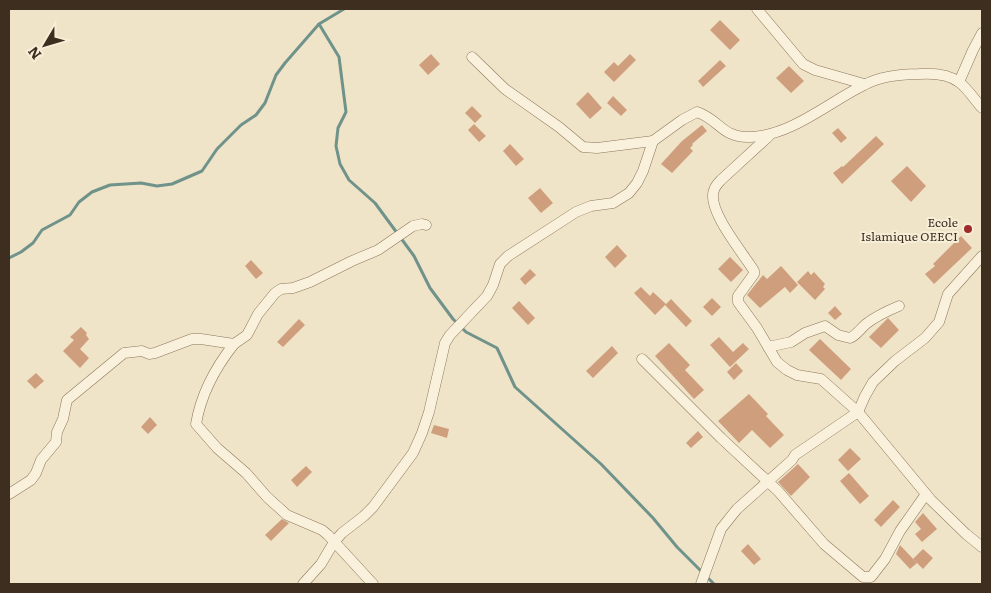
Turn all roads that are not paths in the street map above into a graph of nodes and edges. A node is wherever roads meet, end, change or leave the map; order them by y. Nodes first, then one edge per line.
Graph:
1 (757, 9) edge
2 (982, 33) edge
3 (472, 56) dead end
4 (959, 82) junction
5 (864, 84) junction
6 (982, 108) edge
7 (770, 135) junction
8 (653, 141) junction
9 (426, 225) dead end
10 (982, 256) edge
11 (900, 306) dead end
12 (234, 344) junction
13 (768, 347) junction
14 (642, 359) dead end
15 (858, 412) junction
16 (767, 481) junction
17 (9, 494) edge
18 (926, 494) junction
19 (334, 542) junction
20 (982, 547) edge
21 (303, 584) edge
22 (373, 584) edge
23 (701, 584) edge

1 - 5 street
2 - 4 street
3 - 8 street
4 - 5 street
4 - 6 street
5 - 7 street
7 - 8 street
7 - 13 street
8 - 19 street
9 - 12 street
10 - 15 street
11 - 13 street
12 - 17 street
12 - 19 street
13 - 15 street
14 - 16 street
15 - 16 street
15 - 18 street
16 - 18 street
16 - 23 street
18 - 20 street
19 - 21 street
19 - 22 street

